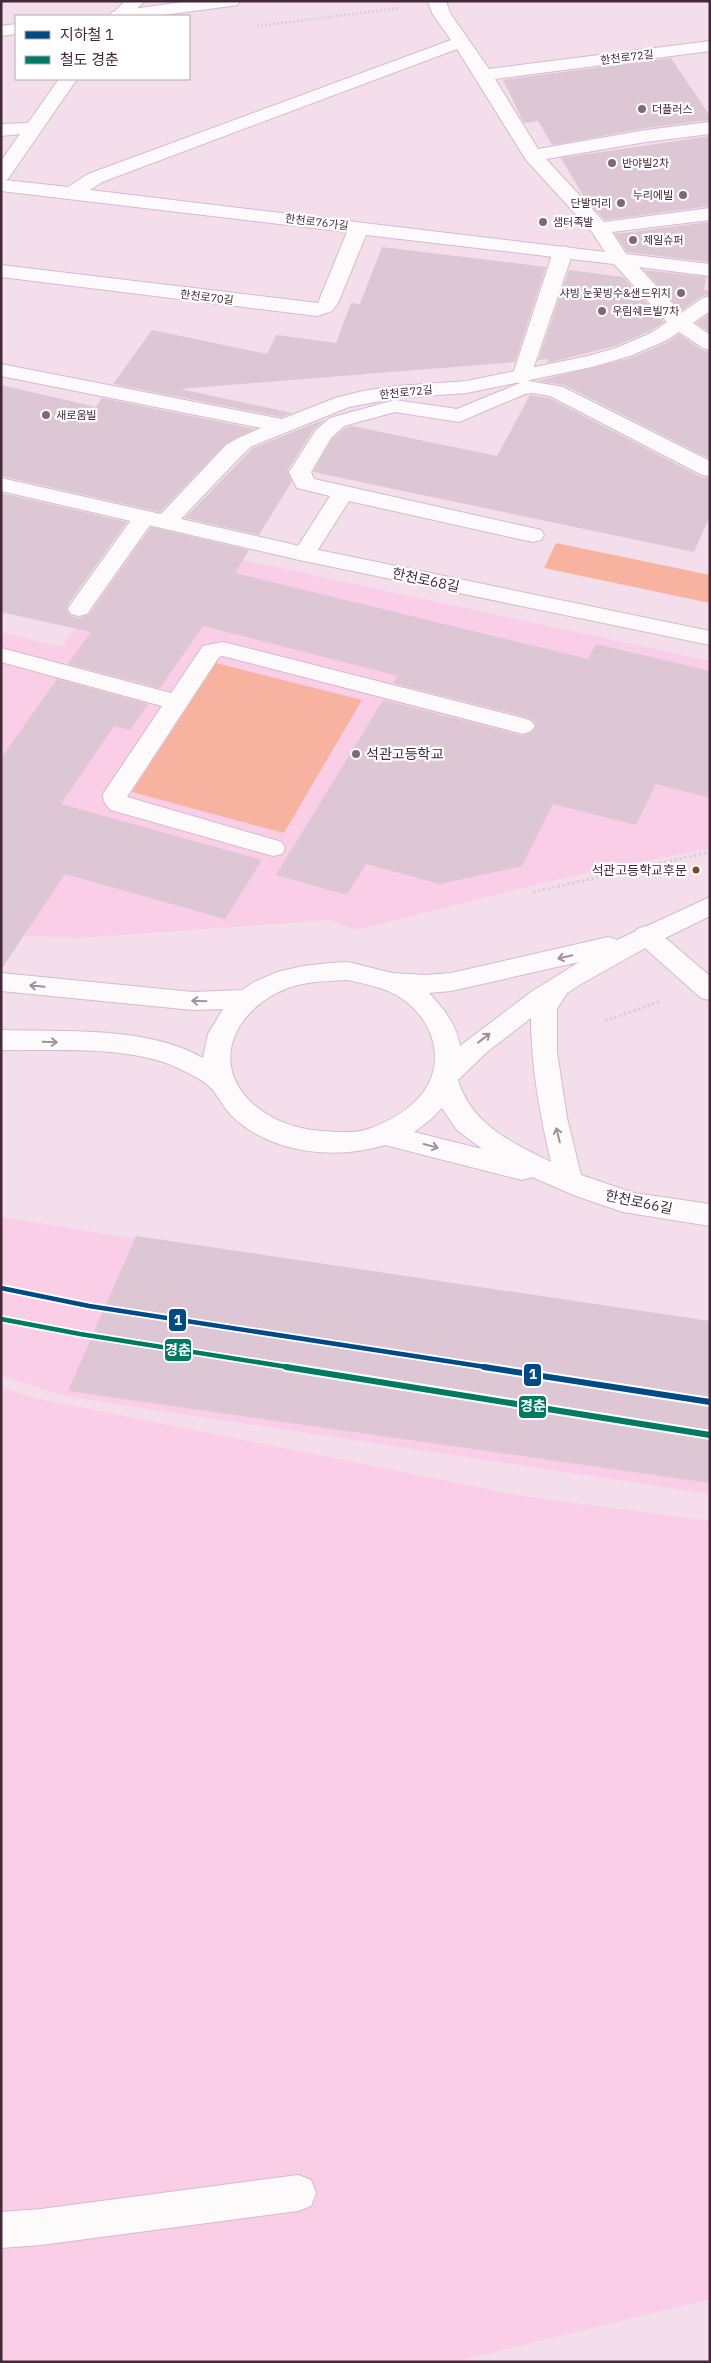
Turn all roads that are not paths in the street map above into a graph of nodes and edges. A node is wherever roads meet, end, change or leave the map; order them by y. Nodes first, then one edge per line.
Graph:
1 (136, 1) edge
2 (231, 1) edge
3 (438, 2) edge
4 (120, 15) edge
5 (126, 15) edge
6 (15, 29) edge
7 (1, 31) edge
8 (461, 42) junction
9 (710, 46) edge
10 (484, 75) junction
11 (67, 80) edge
12 (33, 128) junction
13 (710, 128) edge
14 (1, 130) edge
15 (533, 156) junction
16 (1, 175) edge
17 (1, 185) edge
18 (72, 192) junction
19 (710, 214) edge
20 (359, 226) junction
21 (599, 228) junction
22 (563, 252) junction
23 (620, 259) junction
24 (710, 270) edge
25 (1, 271) edge
26 (710, 302) edge
27 (678, 322) junction
28 (710, 344) edge
29 (1, 370) edge
30 (522, 377) junction
31 (285, 426) junction
32 (710, 470) edge
33 (1, 484) edge
34 (343, 493) junction
35 (144, 518) junction
36 (166, 523) junction
37 (533, 535) dead end
38 (304, 554) junction
39 (79, 609) dead end
40 (710, 638) edge
41 (1, 655) edge
42 (176, 702) junction
43 (523, 726) dead end
44 (273, 848) dead end
45 (710, 906) edge
46 (646, 935) junction
47 (1, 982) edge
48 (389, 982) junction
49 (558, 986) junction
50 (710, 991) edge
51 (247, 999) junction
52 (1, 1040) edge
53 (446, 1075) junction
54 (221, 1081) junction
55 (383, 1134) junction
56 (569, 1182) junction
57 (710, 1215) edge
58 (298, 2194) dead end
59 (1, 2230) edge

1 - 4 street
2 - 5 street
3 - 8 street
6 - 7 street
8 - 10 street
8 - 18 street
9 - 10 street, 한천로72길
10 - 15 street
11 - 12 street
12 - 14 street
12 - 16 street
13 - 15 street
15 - 21 street
17 - 18 street, 한천로76가길
18 - 20 street, 한천로76가길
19 - 21 street
20 - 22 street, 한천로76가길
20 - 25 street, 한천로70길
21 - 23 street
22 - 23 street, 한천로76가길
22 - 30 street
23 - 24 street, 한천로76가길
23 - 27 street
26 - 27 street
27 - 28 street
27 - 30 street, 한천로72길
29 - 31 street
30 - 31 street, 한천로72길
31 - 36 street, 한천로72길
32 - 34 street
33 - 35 street, 한천로68길
34 - 37 street
34 - 38 street
35 - 36 street, 한천로68길
35 - 39 street
36 - 38 street, 한천로68길
38 - 40 street, 한천로68길
41 - 42 street
42 - 43 street
42 - 44 street
45 - 46 street
46 -> 48 street
46 - 49 street
46 - 50 street
51 -> 47 street
48 - 51 street
48 - 53 street
53 -> 49 street
56 -> 49 street
51 - 54 street
52 -> 54 street
53 - 55 street
53 - 56 street
54 - 55 street
55 -> 56 street
56 - 57 street, 한천로66길
58 - 59 street

